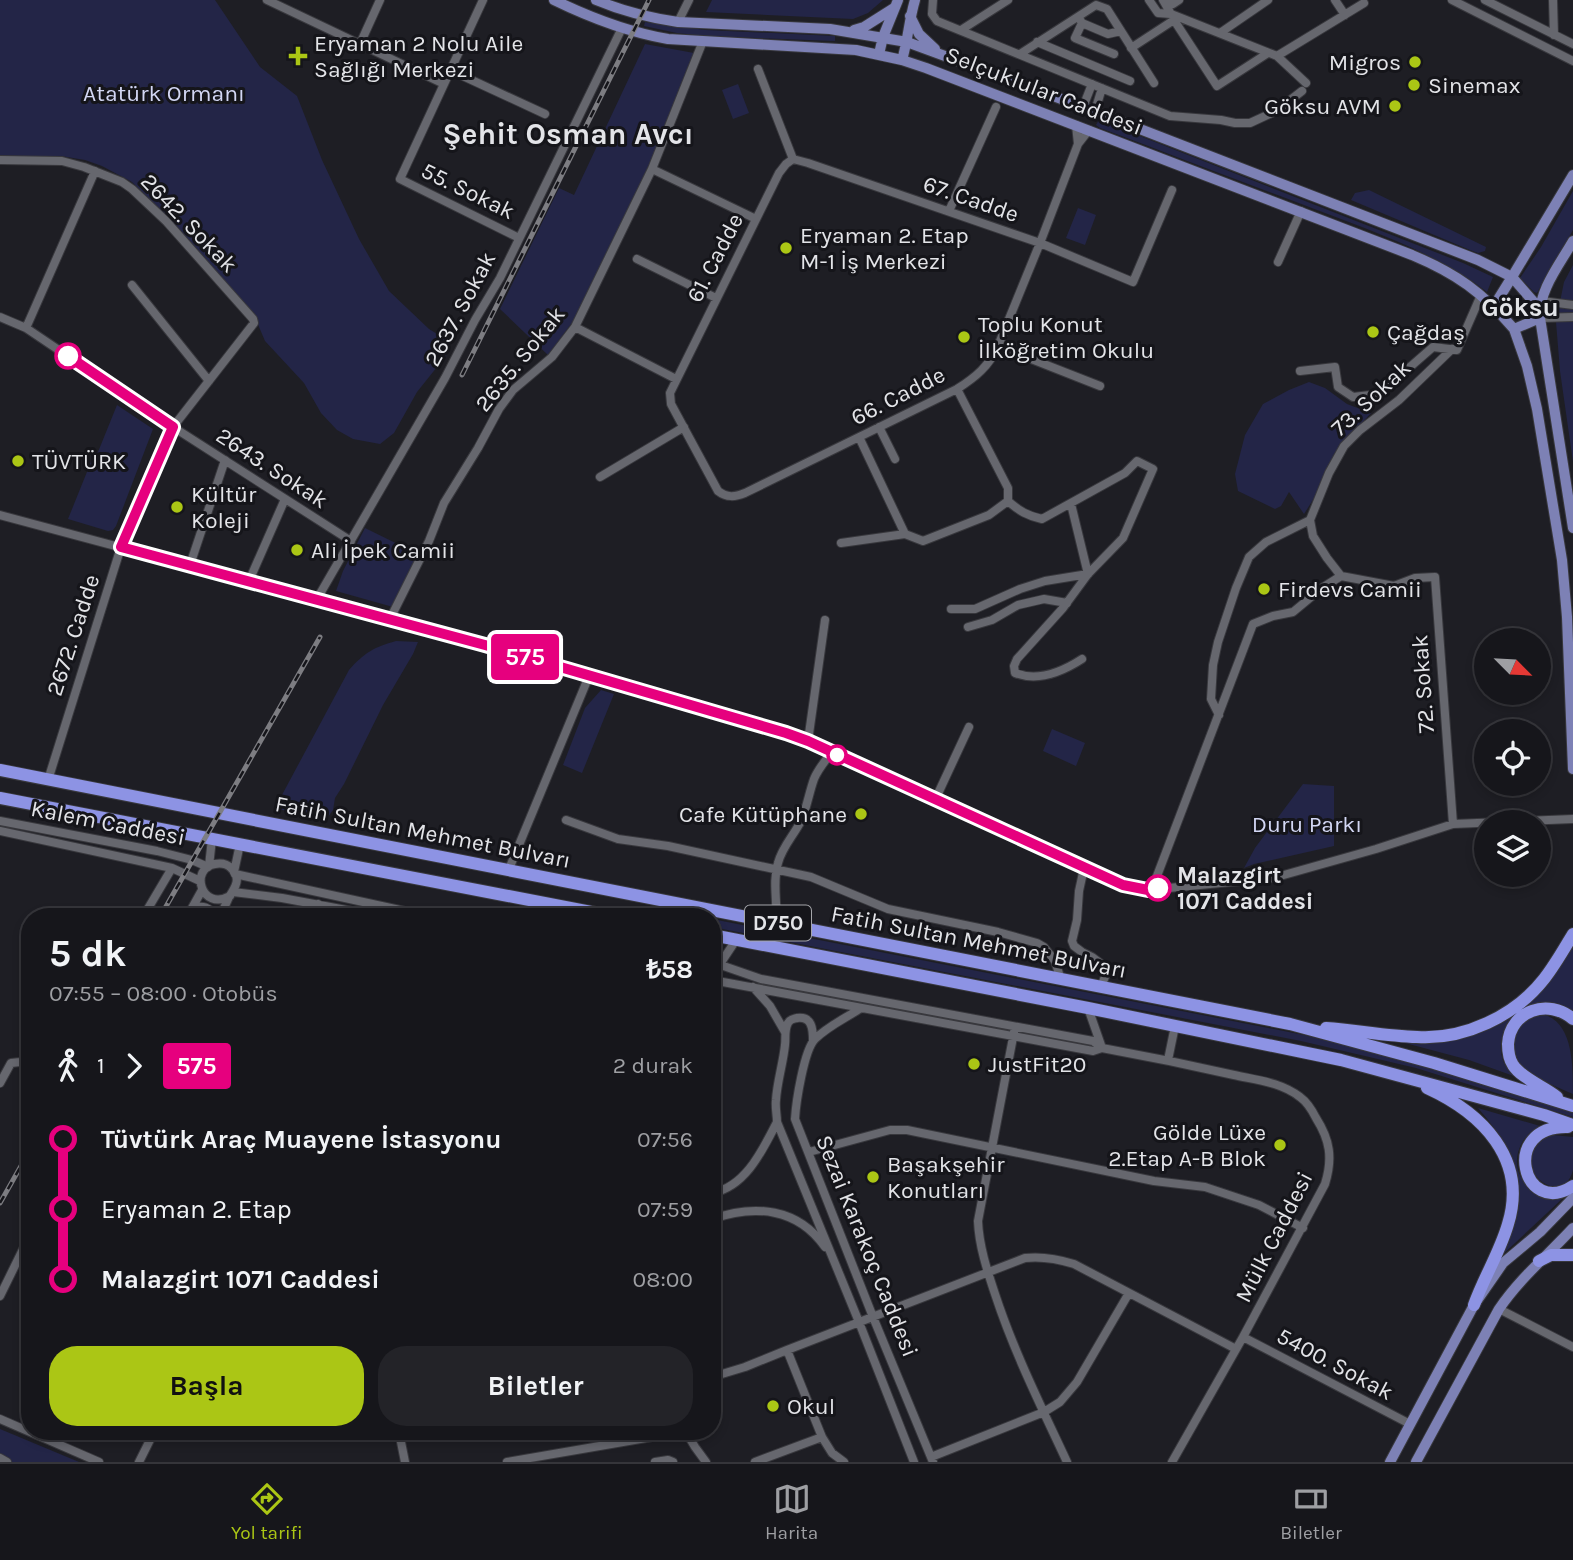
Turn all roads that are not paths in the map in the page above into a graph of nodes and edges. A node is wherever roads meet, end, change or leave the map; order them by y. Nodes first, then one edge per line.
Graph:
1 (267, 0) edge
2 (380, 0) edge
3 (483, 0) edge
4 (554, 0) edge
5 (596, 0) edge
6 (678, 0) edge
7 (915, 0) edge
8 (933, 0) edge
9 (1008, 0) edge
10 (1149, 0) edge
11 (1163, 0) edge
12 (1171, 0) edge
13 (1179, 0) edge
14 (1268, 0) edge
15 (1335, 0) edge
16 (1452, 0) edge
17 (1485, 0) edge
18 (1553, 0) edge
19 (688, 2) edge
20 (283, 3) edge
21 (1364, 3) dead end
22 (619, 4) edge
23 (896, 4) edge
24 (1345, 15) junction
25 (910, 16) junction
26 (1175, 17) junction
27 (1080, 19) junction
28 (1525, 20) junction
29 (678, 22) junction
30 (622, 28) junction
31 (961, 30) junction
32 (1121, 31) junction
33 (850, 32) junction
34 (1220, 33) junction
35 (1519, 33) junction
36 (1554, 35) junction
37 (883, 37) junction
38 (703, 41) junction
39 (907, 42) junction
40 (1037, 42) junction
41 (360, 44) junction
42 (1573, 44) edge
43 (1131, 48) junction
44 (940, 53) junction
45 (879, 54) junction
46 (1020, 54) junction
47 (1114, 54) dead end
48 (1272, 55) junction
49 (902, 60) junction
50 (1573, 61) edge
51 (758, 69) dead end
52 (450, 70) junction
53 (1130, 80) dead end
54 (1154, 83) dead end
55 (444, 84) junction
56 (1092, 84) junction
57 (1102, 88) junction
58 (996, 107) dead end
59 (1083, 107) junction
60 (1095, 111) junction
61 (545, 114) dead end
62 (1076, 125) junction
63 (1089, 130) junction
64 (1078, 144) junction
65 (793, 159) junction
66 (0, 160) edge
67 (652, 169) junction
68 (95, 171) junction
69 (1573, 175) edge
70 (1172, 190) dead end
71 (949, 211) junction
72 (1301, 211) junction
73 (756, 219) junction
74 (519, 238) junction
75 (1573, 241) edge
76 (1041, 243) junction
77 (637, 259) dead end
78 (1279, 262) dead end
79 (1512, 277) junction
80 (132, 285) dead end
81 (1481, 295) junction
82 (716, 298) junction
83 (1573, 305) edge
84 (1494, 306) junction
85 (1540, 309) junction
86 (0, 317) edge
87 (1573, 317) edge
88 (254, 323) joint
89 (575, 327) junction
90 (26, 328) junction
91 (1514, 329) junction
92 (998, 346) junction
93 (1452, 349) junction
94 (1300, 371) dead end
95 (676, 379) junction
96 (209, 382) junction
97 (1100, 386) dead end
98 (957, 388) junction
99 (173, 427) junction
100 (684, 427) junction
101 (879, 427) junction
102 (859, 437) junction
103 (895, 459) dead end
104 (225, 460) junction
105 (600, 477) dead end
106 (285, 499) junction
107 (1008, 501) junction
108 (1070, 504) junction
109 (0, 515) edge
110 (1310, 520) junction
111 (1573, 528) edge
112 (905, 534) junction
113 (351, 541) junction
114 (841, 543) dead end
115 (121, 547) junction
116 (190, 565) junction
117 (1088, 574) junction
118 (1341, 576) junction
119 (249, 581) junction
120 (317, 599) junction
121 (1067, 603) junction
122 (951, 609) dead end
123 (390, 619) junction
124 (825, 620) dead end
125 (968, 627) dead end
126 (1082, 659) dead end
127 (589, 676) junction
128 (1219, 715) junction
129 (969, 727) dead end
130 (808, 741) junction
131 (832, 752) junction
132 (1573, 769) edge
133 (0, 770) edge
134 (48, 780) junction
135 (0, 798) edge
136 (935, 800) junction
137 (1573, 819) edge
138 (566, 820) dead end
139 (0, 821) edge
140 (1453, 824) junction
141 (0, 831) edge
142 (212, 839) junction
143 (240, 844) junction
144 (208, 866) junction
145 (172, 868) junction
146 (1084, 868) junction
147 (509, 869) junction
148 (776, 870) junction
149 (235, 873) junction
150 (201, 886) junction
151 (1153, 889) junction
152 (232, 894) junction
153 (318, 904) junction
154 (148, 908) edge
155 (192, 908) joint
156 (208, 908) edge
157 (223, 908) edge
158 (317, 908) edge
159 (338, 908) edge
160 (392, 908) edge
161 (571, 908) edge
162 (702, 908) edge
163 (721, 912) edge
164 (776, 923) junction
165 (1573, 934) edge
166 (721, 937) edge
167 (736, 940) junction
168 (721, 957) edge
169 (721, 965) edge
170 (721, 980) edge
171 (1061, 980) junction
172 (753, 987) junction
173 (1101, 987) junction
174 (862, 1008) junction
175 (1088, 1008) junction
176 (1573, 1019) edge
177 (1290, 1024) junction
178 (1175, 1026) junction
179 (1015, 1027) junction
180 (785, 1032) junction
181 (1013, 1037) junction
182 (813, 1041) junction
183 (1102, 1048) junction
184 (1168, 1060) junction
185 (20, 1062) edge
186 (1395, 1074) junction
187 (0, 1083) edge
188 (1562, 1102) edge
189 (777, 1122) junction
190 (1573, 1126) edge
191 (991, 1148) junction
192 (809, 1152) junction
193 (1573, 1186) edge
194 (721, 1190) edge
195 (1573, 1198) edge
196 (721, 1216) edge
197 (1303, 1228) junction
198 (1573, 1228) edge
199 (21, 1253) edge
200 (1573, 1255) edge
201 (834, 1259) junction
202 (1539, 1261) junction
203 (988, 1272) junction
204 (1129, 1293) junction
205 (0, 1296) edge
206 (1474, 1305) junction
207 (1499, 1309) junction
208 (873, 1317) junction
209 (859, 1322) junction
210 (1244, 1337) junction
211 (1573, 1348) edge
212 (1236, 1349) junction
213 (787, 1350) junction
214 (721, 1374) edge
215 (1044, 1412) junction
216 (0, 1419) edge
217 (1410, 1424) junction
218 (21, 1428) edge
219 (822, 1437) junction
220 (48, 1440) edge
221 (150, 1440) edge
222 (401, 1440) edge
223 (637, 1440) edge
224 (690, 1440) edge
225 (0, 1458) edge
226 (932, 1459) edge
227 (7, 1462) edge
228 (99, 1462) edge
229 (139, 1462) edge
230 (405, 1462) edge
231 (507, 1462) edge
232 (655, 1462) edge
233 (673, 1462) edge
234 (706, 1462) edge
235 (755, 1462) edge
236 (844, 1462) edge
237 (914, 1462) edge
238 (1067, 1462) edge
239 (1172, 1462) edge
240 (1390, 1462) edge
241 (1416, 1462) edge

1 - 20 street
2 - 41 street
3 - 52 street
4 - 30 main road, Selçuklular Caddesi
5 - 22 main road, Selçuklular Caddesi
6 - 19 street
7 - 25 main road
8 - 31 street
9 - 31 street
10 - 26 street
11 - 26 street
12 - 13 street
14 - 34 street
15 - 24 street
16 - 35 street
17 - 28 street
18 - 36 street
19 - 29 street
20 - 41 street
21 - 24 street
22 - 29 main road, Selçuklular Caddesi
23 - 33 main road
23 - 37 main road
24 - 48 street
25 - 39 main road
25 - 44 main road
26 - 34 street
26 - 43 street
26 - 48 street
27 - 32 street
27 - 32 street
27 - 40 street
27 - 47 street
28 - 35 street
28 - 36 street
29 - 33 main road, Selçuklular Caddesi
30 - 38 main road, Selçuklular Caddesi
30 - 74 street, 2637. Sokak
31 - 46 street
32 - 43 street
33 - 37 main road, Selçuklular Caddesi
34 - 48 street
35 - 50 street
36 - 42 street
37 - 39 main road, Selçuklular Caddesi
37 - 45 main road
38 - 45 main road, Selçuklular Caddesi
38 - 67 street, 2635. Sokak
39 - 44 main road, Selçuklular Caddesi
39 - 49 main road
40 - 46 street
40 - 53 street
41 - 55 street
43 - 54 street
44 - 59 main road, Selçuklular Caddesi
45 - 49 main road, Selçuklular Caddesi
46 - 56 street
48 - 57 street
49 - 62 main road, Selçuklular Caddesi
51 - 65 street
52 - 55 street
52 - 61 street
55 - 74 street, 55. Sokak
56 - 57 street
56 - 59 street
57 - 60 street
58 - 71 street
59 - 60 main road, Selçuklular Caddesi
59 - 62 main road
60 - 63 main road
60 - 79 main road, Selçuklular Caddesi
62 - 63 main road, Selçuklular Caddesi
62 - 64 street, 66. Cadde
63 - 64 street, 66. Cadde
63 - 72 main road, Selçuklular Caddesi
64 - 76 street, 66. Cadde
65 - 71 street, 67. Cadde
65 - 73 street, 61. Cadde
66 - 68 street, 2642. Sokak
67 - 73 street
67 - 89 street, 2635. Sokak
68 - 88 street, 2642. Sokak
68 - 90 street
69 - 79 main road
70 - 76 street, 67. Cadde
71 - 76 street, 67. Cadde
72 - 78 street
72 - 81 main road, Selçuklular Caddesi
73 - 82 street, 61. Cadde
74 - 113 street, 2637. Sokak
75 - 85 main road
76 - 92 street, 66. Cadde
77 - 82 street
79 - 84 main road
79 - 85 main road
80 - 96 street
81 - 84 main road, Selçuklular Caddesi
81 - 93 street, 73. Sokak
82 - 95 street, 61. Cadde
83 - 85 street
84 - 91 main road, Selçuklular Caddesi
85 - 87 street
85 - 91 main road
85 - 111 main road
86 - 90 street, 2643. Sokak
88 - 96 street, 2672. Cadde
89 - 95 street
89 - 123 street, 2635. Sokak
90 - 99 street, 2643. Sokak
91 - 132 main road
92 - 97 street
92 - 98 street, 66. Cadde
93 - 94 street
93 - 110 street, 73. Sokak
95 - 100 street, 66. Cadde
96 - 99 street, 2672. Cadde
98 - 101 street, 66. Cadde
98 - 107 street
99 - 104 street, 2643. Sokak
99 - 115 street, 2672. Cadde
100 - 102 street, 66. Cadde
100 - 105 street
101 - 102 street, 66. Cadde
101 - 103 street
102 - 112 street
104 - 106 street, 2643. Sokak
104 - 116 street
106 - 113 street, 2643. Sokak
106 - 119 street
107 - 108 street
107 - 112 street
108 - 117 street
108 - 117 street
109 - 115 street
110 - 118 street
110 - 128 street
112 - 114 street
113 - 120 street, 2637. Sokak
115 - 116 street
115 - 134 street, 2672. Cadde
116 - 119 street
117 - 121 street
117 - 122 street
118 - 128 street
118 - 140 street, 72. Sokak
119 - 120 street
120 - 123 street
121 - 125 street
121 - 126 street
123 - 127 street
124 - 130 street
127 - 130 street
127 - 147 street
128 - 151 street
129 - 136 street
130 - 131 street
131 - 136 street
131 - 148 street
133 - 134 highway, Fatih Sultan Mehmet Bulvarı / D750
134 - 147 highway, Fatih Sultan Mehmet Bulvarı / D750
135 - 142 highway, Fatih Sultan Mehmet Bulvarı
136 - 146 street
137 - 140 street
138 - 148 street
139 - 144 street, Kalem Caddesi
140 - 151 street
141 - 145 street, Kalem Caddesi
142 - 143 highway, Fatih Sultan Mehmet Bulvarı
142 - 144 street
143 - 149 street
143 - 161 highway, Fatih Sultan Mehmet Bulvarı
144 - 149 street
144 - 150 street
145 - 150 street, Kalem Caddesi
145 - 154 street
146 - 151 street
146 - 173 street
147 - 162 highway, Fatih Sultan Mehmet Bulvarı / D750
148 - 164 street
148 - 171 street
149 - 152 street
149 - 160 street
150 - 152 street
150 - 155 street
152 - 153 street
152 - 157 street
153 - 158 street
153 - 159 street
155 - 156 street
163 - 164 highway, Fatih Sultan Mehmet Bulvarı / D750
164 - 171 highway, Fatih Sultan Mehmet Bulvarı / D750
165 - 177 highway
166 - 167 highway, Fatih Sultan Mehmet Bulvarı / D750
167 - 168 street
167 - 175 highway, Fatih Sultan Mehmet Bulvarı / D750
169 - 179 street, Mülk Caddesi
170 - 172 street, Mülk Caddesi
171 - 173 highway, Fatih Sultan Mehmet Bulvarı / D750
172 - 174 street, Mülk Caddesi
172 - 180 street
173 - 177 highway, Fatih Sultan Mehmet Bulvarı / D750
174 - 181 street, Mülk Caddesi
174 - 182 street
175 - 178 highway, Fatih Sultan Mehmet Bulvarı / D750
175 - 183 street
176 - 188 highway
177 - 188 highway, Fatih Sultan Mehmet Bulvarı / D750
178 - 184 street
178 - 186 highway, Fatih Sultan Mehmet Bulvarı / D750
179 - 181 street
179 - 183 street, Mülk Caddesi
180 - 182 street
180 - 189 street
181 - 183 street, Mülk Caddesi
181 - 191 street
182 - 192 street, Sezai Karakoç Caddesi
183 - 184 street, Mülk Caddesi
184 - 197 street, Mülk Caddesi
185 - 187 street
186 - 190 highway, Fatih Sultan Mehmet Bulvarı / D750
186 - 206 highway
189 - 194 street
189 - 201 street
190 - 193 highway
191 - 192 street
191 - 197 street
191 - 203 street
192 - 208 street, Sezai Karakoç Caddesi
195 - 206 main road
196 - 201 street
197 - 210 street, Mülk Caddesi
198 - 202 main road
199 - 205 street
200 - 202 highway
201 - 209 street
202 - 207 main road
203 - 204 street
203 - 208 street
203 - 215 street
204 - 212 street
204 - 215 street
206 - 217 main road
207 - 211 street
207 - 241 main road
208 - 209 street
208 - 226 street, Sezai Karakoç Caddesi
209 - 213 street
209 - 237 street
210 - 212 street, Mülk Caddesi
210 - 217 street, 5400. Sokak
212 - 239 street, Mülk Caddesi
213 - 214 street
213 - 219 street
215 - 226 street
215 - 238 street
216 - 218 street
217 - 240 main road
219 - 235 street
219 - 236 street
220 - 228 street
221 - 229 street
222 - 230 street
223 - 231 street
224 - 234 street
225 - 227 street
232 - 233 street

